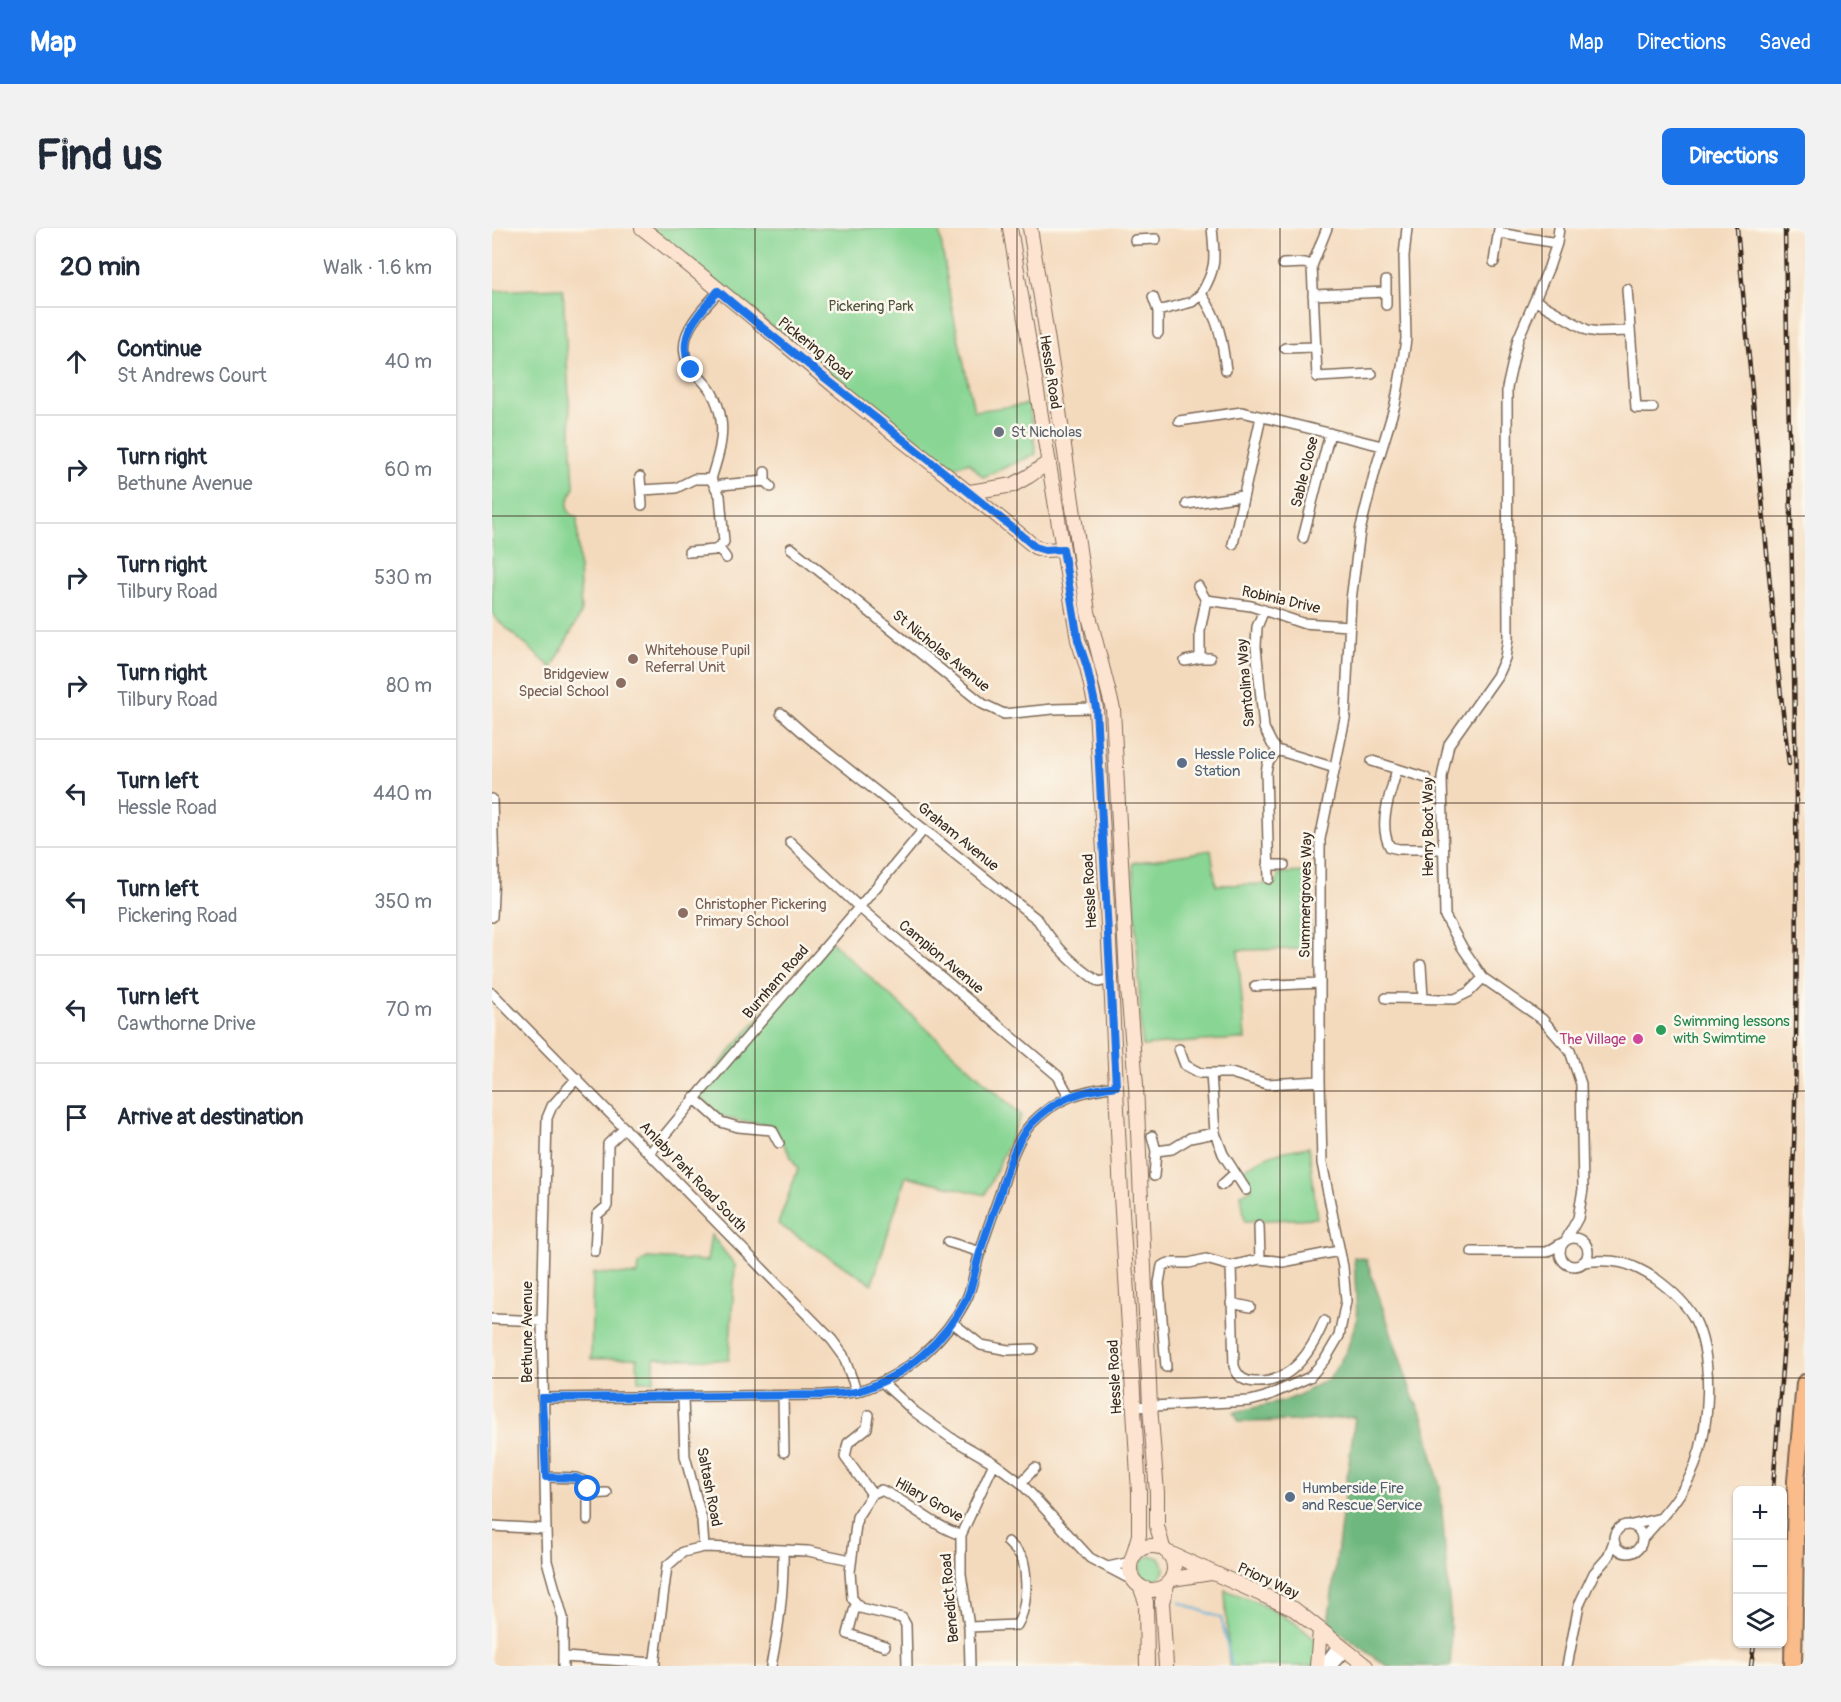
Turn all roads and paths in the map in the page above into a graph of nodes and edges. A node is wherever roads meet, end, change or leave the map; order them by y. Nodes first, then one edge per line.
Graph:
1 (642, 228) edge
2 (1010, 228) edge
3 (1030, 228) edge
4 (1144, 228) edge
5 (1212, 228) edge
6 (1327, 228) edge
7 (1407, 228) edge
8 (1559, 228) edge
9 (1499, 231) edge
10 (1156, 239) dead end
11 (1557, 243) junction
12 (1494, 262) dead end
13 (1282, 264) dead end
14 (1312, 266) junction
15 (1386, 281) dead end
16 (1627, 289) dead end
17 (718, 291) junction
18 (1386, 292) junction
19 (1201, 294) junction
20 (1313, 295) junction
21 (1153, 297) dead end
22 (1536, 301) junction
23 (1386, 305) dead end
24 (1158, 311) junction
25 (1630, 331) junction
26 (1158, 333) dead end
27 (1315, 347) junction
28 (1285, 348) dead end
29 (1226, 370) dead end
30 (1372, 374) dead end
31 (1653, 408) dead end
32 (1261, 417) junction
33 (1179, 421) dead end
34 (1330, 432) junction
35 (1382, 446) junction
36 (1049, 462) junction
37 (640, 477) dead end
38 (767, 480) dead end
39 (713, 484) junction
40 (642, 490) junction
41 (970, 492) junction
42 (1242, 496) junction
43 (1187, 504) dead end
44 (642, 505) dead end
45 (1304, 538) dead end
46 (1233, 544) dead end
47 (718, 547) junction
48 (791, 548) dead end
49 (1063, 549) junction
50 (689, 552) dead end
51 (726, 558) dead end
52 (1198, 586) dead end
53 (1206, 600) junction
54 (1264, 610) junction
55 (1349, 626) junction
56 (1185, 661) dead end
57 (1096, 708) junction
58 (781, 713) dead end
59 (1277, 750) junction
60 (1372, 761) dead end
61 (1335, 768) junction
62 (1397, 769) junction
63 (1426, 778) dead end
64 (492, 799) edge
65 (924, 829) junction
66 (790, 842) dead end
67 (1443, 849) junction
68 (1269, 865) junction
69 (1284, 865) dead end
70 (1269, 879) dead end
71 (860, 908) junction
72 (492, 917) edge
73 (1421, 965) dead end
74 (1484, 978) junction
75 (1111, 979) junction
76 (1320, 983) junction
77 (1255, 986) dead end
78 (492, 993) edge
79 (1386, 998) dead end
80 (1423, 998) junction
81 (1179, 1049) dead end
82 (1211, 1073) junction
83 (576, 1078) junction
84 (1320, 1081) junction
85 (1116, 1086) junction
86 (1069, 1096) junction
87 (694, 1098) junction
88 (625, 1128) junction
89 (1215, 1133) junction
90 (1152, 1136) dead end
91 (779, 1143) dead end
92 (1156, 1151) junction
93 (650, 1153) junction
94 (1235, 1173) junction
95 (1154, 1176) dead end
96 (1222, 1185) dead end
97 (1246, 1190) dead end
98 (1578, 1218) junction
99 (1258, 1226) dead end
100 (948, 1242) dead end
101 (1564, 1242) junction
102 (1584, 1243) junction
103 (596, 1251) dead end
104 (1339, 1251) junction
105 (981, 1252) junction
106 (1472, 1252) dead end
107 (1547, 1252) junction
108 (1260, 1259) junction
109 (1605, 1259) junction
110 (1563, 1261) junction
111 (1583, 1262) junction
112 (1231, 1266) junction
113 (1231, 1303) junction
114 (1250, 1307) dead end
115 (492, 1320) edge
116 (1324, 1320) dead end
117 (542, 1321) junction
118 (952, 1323) junction
119 (1033, 1349) dead end
120 (1166, 1367) dead end
121 (882, 1382) junction
122 (1805, 1383) edge
123 (857, 1392) junction
124 (783, 1396) junction
125 (542, 1398) junction
126 (683, 1398) junction
127 (1150, 1406) junction
128 (1133, 1407) junction
129 (869, 1415) dead end
130 (784, 1452) dead end
131 (994, 1463) junction
132 (1035, 1468) dead end
133 (546, 1477) junction
134 (1021, 1483) junction
135 (607, 1493) dead end
136 (588, 1494) junction
137 (872, 1494) junction
138 (1661, 1518) junction
139 (588, 1520) dead end
140 (1632, 1525) junction
141 (492, 1526) edge
142 (546, 1529) junction
143 (1805, 1533) edge
144 (961, 1535) junction
145 (1643, 1538) junction
146 (1614, 1541) junction
147 (1008, 1542) dead end
148 (704, 1547) junction
149 (783, 1550) junction
150 (1166, 1550) junction
151 (1627, 1553) junction
152 (1608, 1557) junction
153 (851, 1560) junction
154 (1132, 1561) junction
155 (1108, 1567) junction
156 (1211, 1574) junction
157 (1169, 1582) junction
158 (1137, 1584) junction
159 (1805, 1601) edge
160 (856, 1603) junction
161 (969, 1627) junction
162 (1320, 1630) junction
163 (885, 1646) dead end
164 (1342, 1648) junction
165 (564, 1662) edge
166 (655, 1665) edge
167 (771, 1666) edge
168 (907, 1666) edge
169 (970, 1666) edge
170 (1147, 1666) edge
171 (1166, 1666) edge
172 (1317, 1666) edge
173 (1322, 1666) edge
174 (1332, 1666) edge
175 (1366, 1666) edge
176 (1567, 1666) edge
177 (1793, 1666) edge

1 - 17 street, Pickering Road
2 - 36 street, Hessle Road
3 - 127 street, Hessle Road
4 - 10 street
5 - 19 street
6 - 14 street
7 - 35 street, Summergroves Way
8 - 11 street, Henry Boot Way
9 - 11 street
9 - 12 street
11 - 22 street, Henry Boot Way
13 - 14 street
14 - 20 street
15 - 18 street
16 - 25 street
17 - 39 street
17 - 41 street, Pickering Road
18 - 20 street
18 - 23 street
19 - 24 street
19 - 29 street
20 - 27 street
21 - 24 street
22 - 25 street
22 - 67 street, Henry Boot Way
24 - 26 street
25 - 31 street
27 - 28 street
27 - 30 street
32 - 33 street, Sable Close
32 - 34 street, Sable Close
32 - 42 street
34 - 35 street, Sable Close
34 - 45 street, Sable Close
35 - 55 street, Summergroves Way
36 - 41 street
36 - 49 street, Hessle Road
37 - 40 street
38 - 39 street
39 - 40 street
39 - 47 street
40 - 44 street
41 - 49 street, Pickering Road
42 - 43 street
42 - 46 street
47 - 50 street
47 - 51 street
48 - 57 street, St Nicholas Avenue
49 - 57 street, Hessle Road
52 - 53 street
53 - 54 street, Robinia Drive
53 - 56 street
54 - 55 street, Robinia Drive
54 - 59 street, Santolina Way
55 - 61 street, Summergroves Way
57 - 75 street, Hessle Road
58 - 65 street, Graham Avenue
59 - 61 street
59 - 68 street
60 - 62 street
61 - 76 street, Summergroves Way
62 - 63 street
62 - 67 street
64 - 72 street
65 - 71 street, Burnham Road
65 - 75 street, Graham Avenue
66 - 71 street, Campion Avenue
67 - 74 street, Henry Boot Way
68 - 69 street
68 - 70 street
71 - 86 street, Campion Avenue
71 - 87 street, Burnham Road
73 - 80 street
74 - 80 street
74 - 98 street, Henry Boot Way
75 - 85 street, Hessle Road
76 - 77 street
76 - 84 street, Summergroves Way
78 - 83 street, Anlaby Park Road South
79 - 80 street
81 - 82 street
82 - 84 street
82 - 89 street
83 - 88 street, Anlaby Park Road South
83 - 117 street, Bethune Avenue
84 - 104 street, Summergroves Way
85 - 86 street
85 - 128 street, Hessle Road
86 - 105 street
87 - 91 street
87 - 93 street, Burnham Road
88 - 93 street, Anlaby Park Road South
88 - 103 street
89 - 92 street
89 - 94 street
90 - 92 street
92 - 95 street
93 - 123 street, Anlaby Park Road South
94 - 96 street
94 - 97 street
98 - 101 street
98 - 102 street
99 - 108 street
100 - 105 street
101 - 102 street
101 - 107 street
101 - 110 street
102 - 109 street
102 - 111 street
104 - 108 street
104 - 127 street, Summergroves Way
105 - 118 street
106 - 107 street
107 - 110 street
108 - 112 street
109 - 111 street
109 - 138 street
110 - 111 street
112 - 113 street
112 - 120 street
113 - 114 street
113 - 116 street
115 - 117 street
117 - 125 street, Bethune Avenue
118 - 119 street
118 - 121 street
121 - 123 street
121 - 131 street
122 - 177 highway
123 - 124 street
124 - 126 street
124 - 130 street
125 - 126 street
125 - 133 street, Bethune Avenue
126 - 148 street, Saltash Road
127 - 128 street, Summergroves Way
127 - 150 street, Hessle Road
128 - 154 street, Hessle Road
129 - 137 street, Hilary Grove
131 - 134 street
131 - 144 street, Benedict Road
132 - 134 street
133 - 136 street
133 - 142 street, Bethune Avenue
134 - 155 street
135 - 136 street
136 - 139 street
137 - 144 street, Hilary Grove
137 - 153 street
138 - 140 street
138 - 145 street
140 - 145 street
140 - 146 street
141 - 142 street
142 - 165 street, Bethune Avenue
143 - 159 highway
144 - 161 street, Benedict Road
145 - 151 street
146 - 151 street
146 - 152 street
147 - 161 street
148 - 149 street, Saltash Road
148 - 166 street, Saltash Road
149 - 153 street, Saltash Road
149 - 167 street
150 - 154 street
150 - 156 street, Priory Way
150 - 157 street
151 - 152 street
152 - 176 street
153 - 160 street
154 - 155 street
154 - 158 street
155 - 158 street
156 - 157 street
156 - 162 street, Priory Way
157 - 158 street
157 - 171 street
158 - 170 street
160 - 163 street
160 - 168 street
161 - 169 street, Benedict Road
162 - 164 street, Priory Way
162 - 172 street
164 - 173 street
164 - 174 street
164 - 175 street, Priory Way
165 - 166 street

